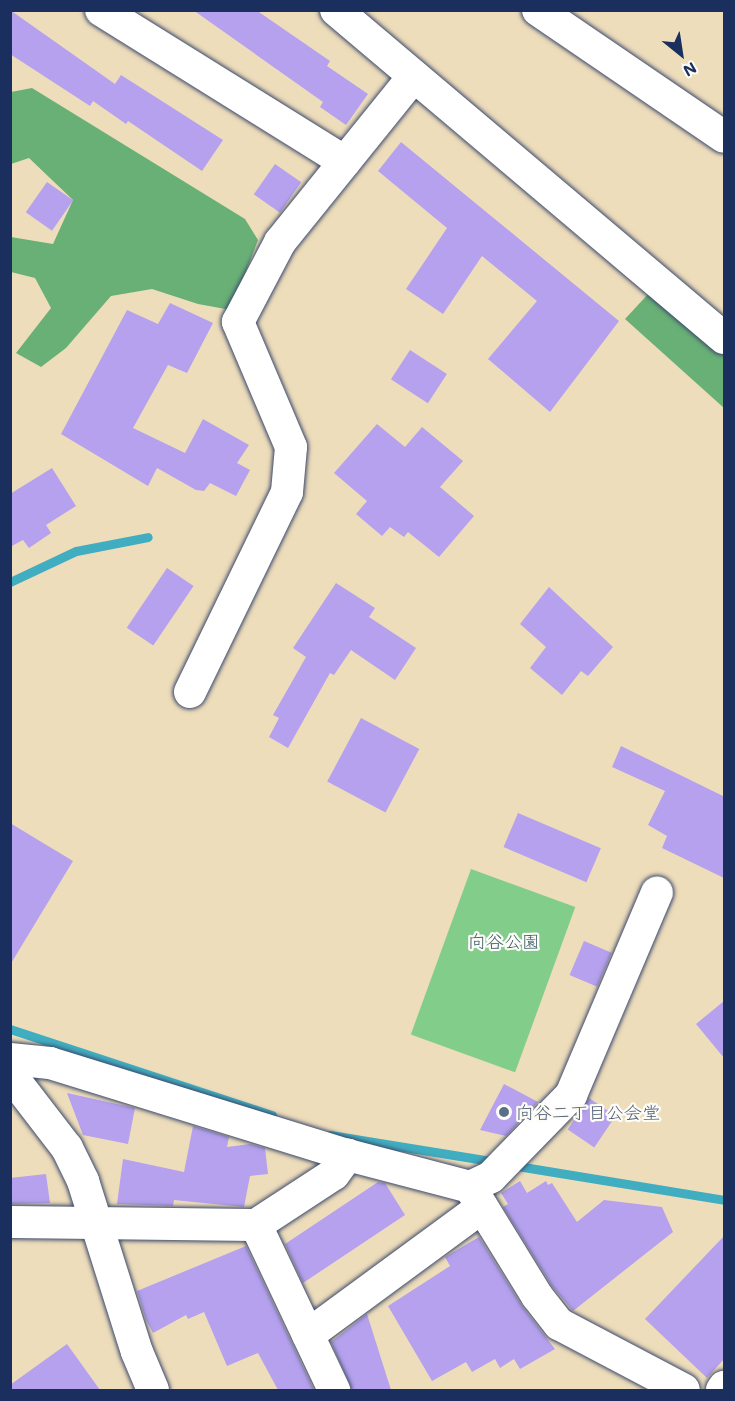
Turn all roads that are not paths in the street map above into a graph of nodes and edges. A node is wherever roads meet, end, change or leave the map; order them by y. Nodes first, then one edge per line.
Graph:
1 (101, 10) edge
2 (336, 10) edge
3 (538, 10) edge
4 (414, 76) junction
5 (724, 137) edge
6 (345, 162) junction
7 (724, 338) edge
8 (190, 692) dead end
9 (657, 892) dead end
10 (10, 1059) edge
11 (10, 1074) edge
12 (348, 1155) junction
13 (489, 1182) junction
14 (10, 1222) edge
15 (95, 1222) junction
16 (256, 1225) junction
17 (308, 1335) junction
18 (153, 1390) edge
19 (334, 1390) edge
20 (684, 1390) edge

1 - 6 street
2 - 4 street
3 - 5 street
4 - 6 street
4 - 7 street
6 - 8 street
9 - 13 street
10 - 12 street
11 - 15 street
12 - 13 street
12 - 16 street
13 - 17 street
13 - 20 street
14 - 15 street
15 - 16 street
15 - 18 street
16 - 17 street
17 - 19 street

